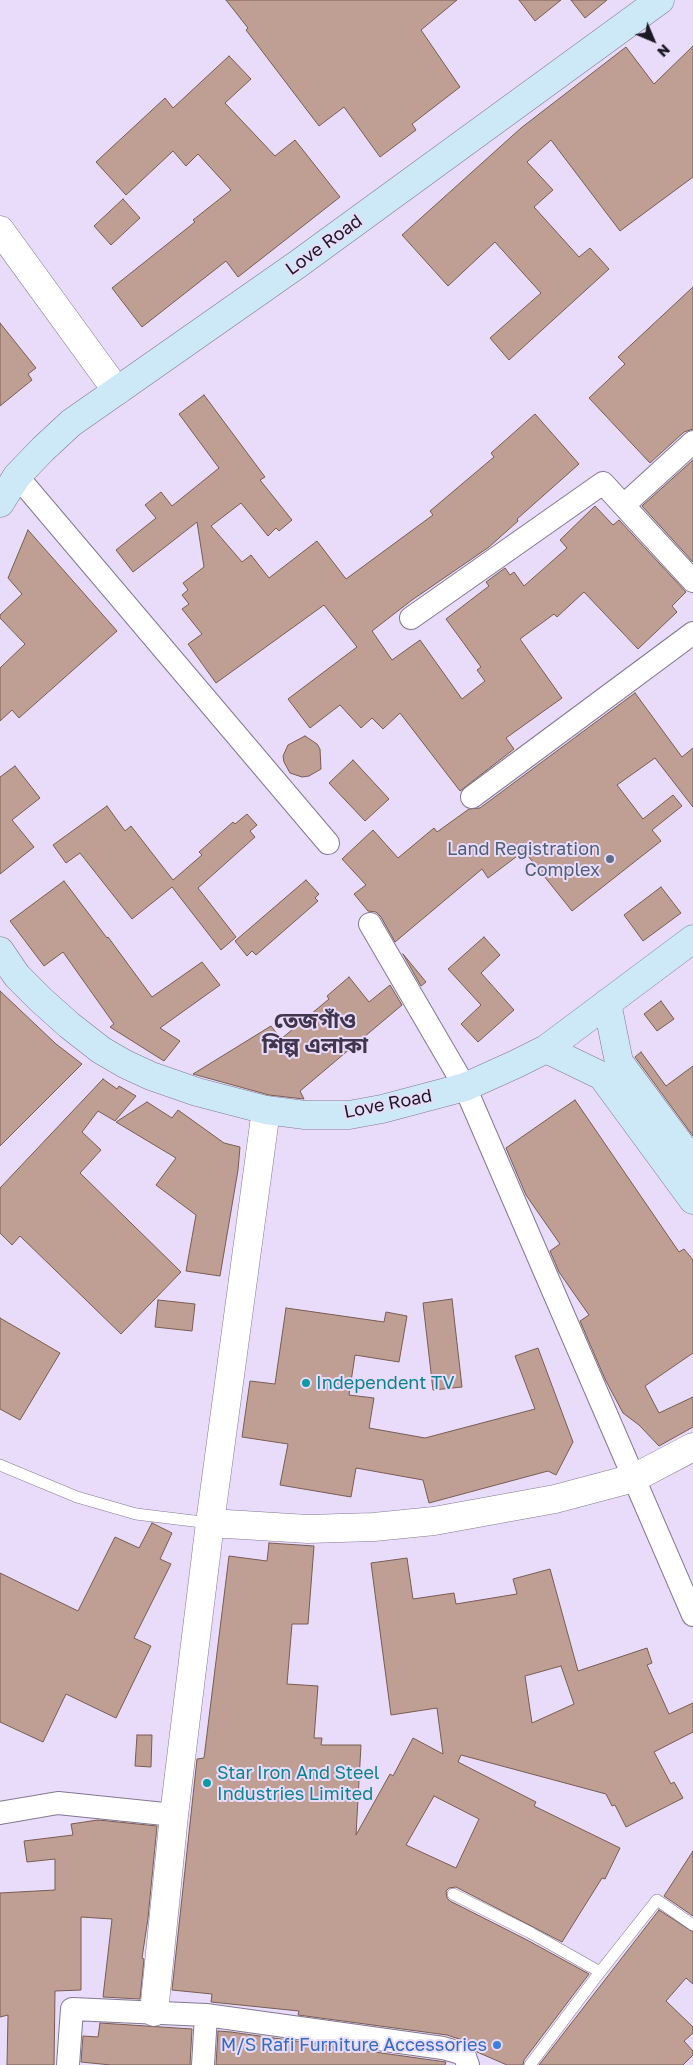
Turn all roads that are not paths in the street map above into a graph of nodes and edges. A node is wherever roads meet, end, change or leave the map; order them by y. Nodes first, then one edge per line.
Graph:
1 (660, 0) edge
2 (0, 230) edge
3 (117, 391) junction
4 (693, 442) edge
5 (17, 476) junction
6 (0, 503) edge
7 (624, 506) junction
8 (693, 581) edge
9 (411, 618) dead end
10 (693, 633) edge
11 (472, 797) dead end
12 (328, 842) dead end
13 (370, 924) dead end
14 (693, 939) edge
15 (0, 951) edge
16 (607, 1003) junction
17 (546, 1049) junction
18 (610, 1069) junction
19 (465, 1088) junction
20 (266, 1110) junction
21 (693, 1162) edge
22 (693, 1200) edge
23 (693, 1447) edge
24 (0, 1465) edge
25 (634, 1478) junction
26 (210, 1523) junction
27 (693, 1615) edge
28 (0, 1814) edge
29 (174, 1815) junction
30 (453, 1894) dead end
31 (693, 1925) edge
32 (600, 1972) junction
33 (154, 2012) junction
34 (206, 2015) junction
35 (68, 2065) edge
36 (203, 2065) edge
37 (468, 2065) edge
38 (530, 2065) edge

1 - 3 main road, Love Road
2 - 3 street
3 - 5 main road, Love Road
4 - 7 street
5 - 6 main road, Love Road
5 - 12 street
7 - 8 street
7 - 9 street
10 - 11 street
13 - 19 street
14 - 16 main road, Love Road
15 - 20 main road, Love Road
16 - 17 main road, Love Road
16 - 18 main road
17 - 18 main road
17 - 19 main road, Love Road
18 - 21 main road
18 - 22 main road
19 - 20 main road, Love Road
19 - 25 street
20 - 26 street
23 - 25 street
24 - 26 lane
25 - 26 street
25 - 27 street
26 - 29 street
28 - 29 street
29 - 33 street
30 - 32 lane
31 - 32 lane
32 - 38 lane
33 - 34 street
33 - 35 street
34 - 36 street
34 - 37 street

